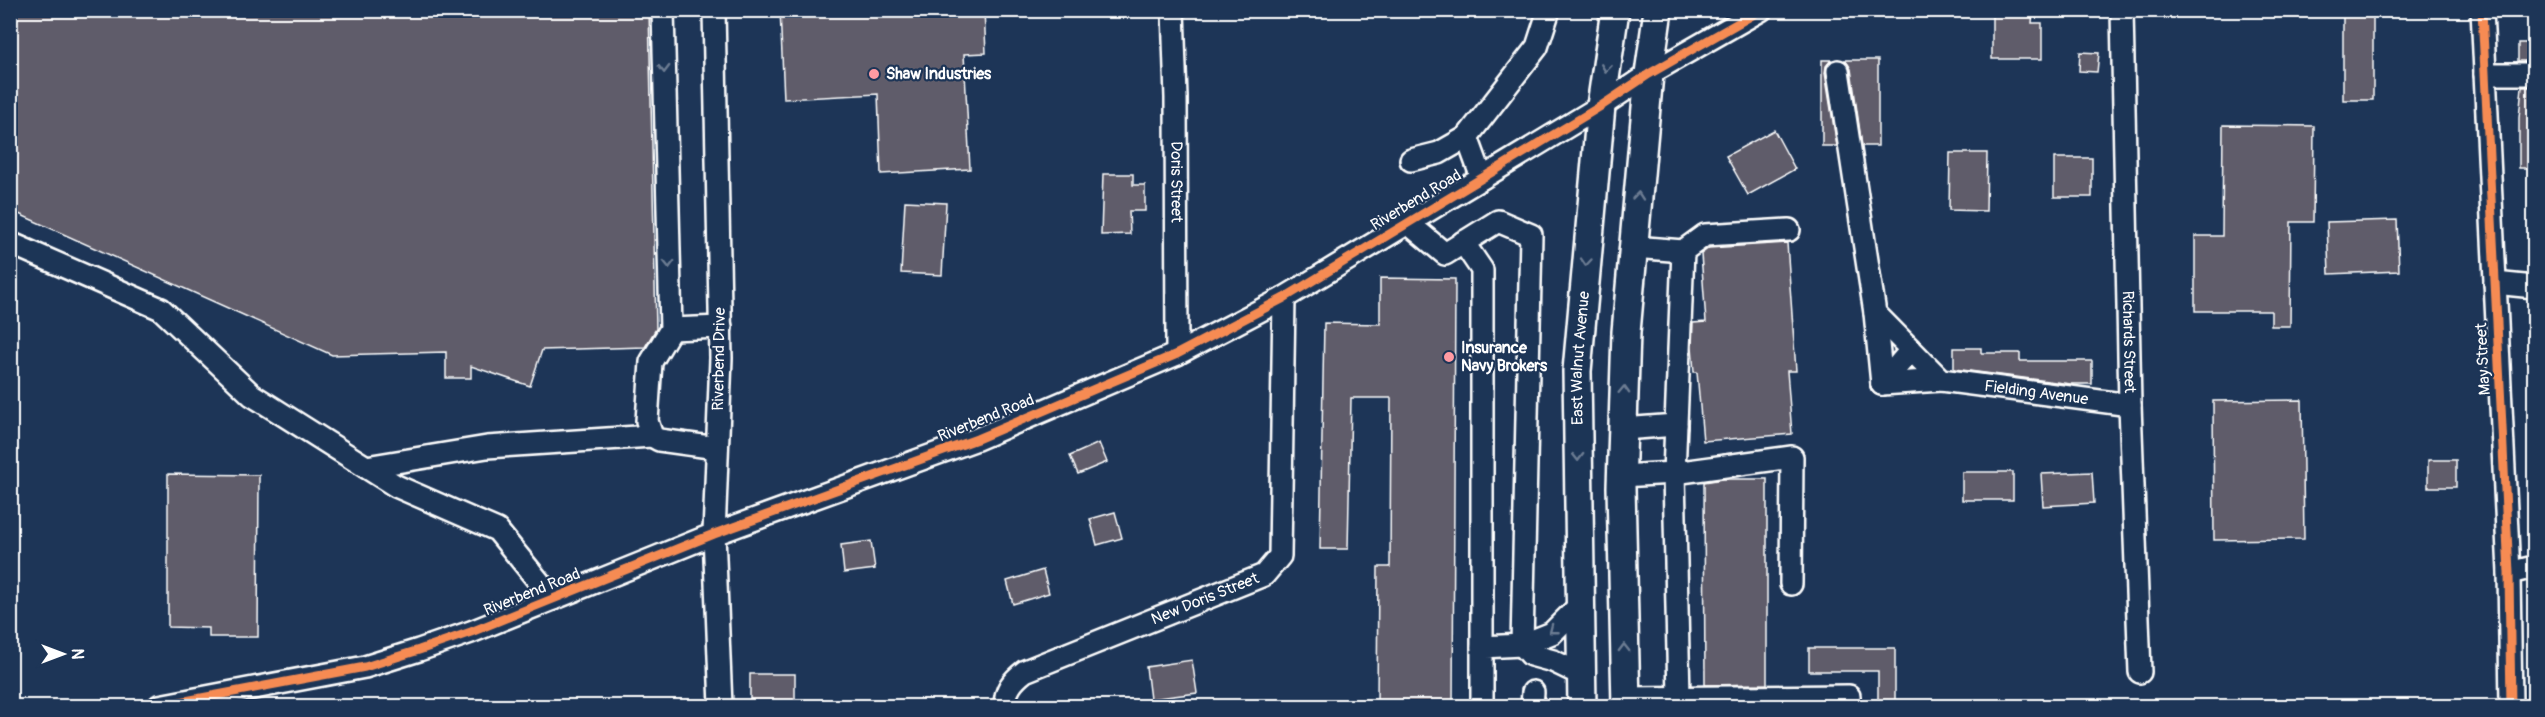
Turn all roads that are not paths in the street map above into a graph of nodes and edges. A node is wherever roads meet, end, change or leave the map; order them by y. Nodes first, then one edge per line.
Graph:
1 (663, 10) edge
2 (714, 10) edge
3 (1173, 10) edge
4 (1549, 10) edge
5 (1615, 10) edge
6 (1658, 10) edge
7 (1761, 10) edge
8 (2122, 10) edge
9 (2482, 10) edge
10 (1838, 70) dead end
11 (1649, 74) junction
12 (2485, 74) junction
13 (2535, 74) edge
14 (1601, 105) junction
15 (1467, 136) junction
16 (1411, 160) dead end
17 (1482, 178) junction
18 (1408, 223) junction
19 (1789, 230) dead end
20 (1463, 242) junction
21 (10, 243) edge
22 (1634, 247) junction
23 (1683, 251) junction
24 (2494, 283) junction
25 (2535, 287) edge
26 (1284, 298) junction
27 (1875, 314) junction
28 (721, 327) junction
29 (670, 329) junction
30 (1911, 350) junction
31 (1177, 354) junction
32 (1941, 380) junction
33 (1882, 384) junction
34 (2130, 405) junction
35 (1676, 425) junction
36 (1623, 429) junction
37 (652, 436) junction
38 (717, 448) junction
39 (366, 467) junction
40 (1674, 473) junction
41 (1621, 476) junction
42 (714, 534) junction
43 (2535, 567) edge
44 (2509, 573) junction
45 (1791, 584) dead end
46 (553, 599) junction
47 (1579, 606) junction
48 (1522, 645) junction
49 (1482, 647) junction
50 (2140, 672) dead end
51 (1582, 675) junction
52 (1691, 700) edge
53 (1626, 702) edge
54 (159, 706) edge
55 (721, 706) edge
56 (1005, 706) edge
57 (1482, 706) edge
58 (1582, 706) edge
59 (1849, 706) edge
60 (2511, 706) edge

1 -> 29 street
2 - 28 street, Riverbend Drive
3 - 31 street, Doris Street
4 - 15 street
5 -> 14 main road, East Walnut Avenue
6 - 11 main road
7 - 11 street, Riverbend Road
8 - 34 street, Richards Street
9 - 12 street, May Street
10 - 27 street
11 - 14 street, Riverbend Road
22 -> 11 main road
12 - 13 street
12 - 24 street, May Street
14 - 17 street, Riverbend Road
14 -> 47 main road, East Walnut Avenue
15 - 16 street
15 - 17 street
17 - 18 street, Riverbend Road
18 - 20 street
18 - 26 street, Riverbend Road
19 - 23 street
20 - 48 street
20 - 49 street
21 - 39 street
22 - 23 street
36 -> 22 main road
23 - 35 street
24 - 25 street
24 - 44 street, May Street
26 - 31 street, Riverbend Road
26 - 56 street, New Doris Street
27 - 30 street
27 - 33 street
28 - 29 street
28 - 38 street, Riverbend Drive
29 - 37 street
30 - 32 street
30 - 33 street
31 - 42 street, Riverbend Road
32 - 33 street, Fielding Avenue
32 - 34 street, Fielding Avenue
34 - 50 street, Richards Street
35 - 36 street
35 - 40 street
36 - 41 main road
37 - 38 street
37 - 39 street
38 - 42 street, Riverbend Drive
39 - 46 street
40 - 41 street
40 - 45 street
40 - 52 street
53 -> 41 main road
42 - 46 street, Riverbend Road
42 - 55 street, Riverbend Drive
43 - 44 street
44 - 60 street, May Street
46 - 54 street, Riverbend Road
47 -> 48 street
47 - 51 main road, East Walnut Avenue
48 - 49 street
48 - 51 street
49 - 57 street
51 - 58 main road, East Walnut Avenue
52 - 53 street
52 - 59 street

